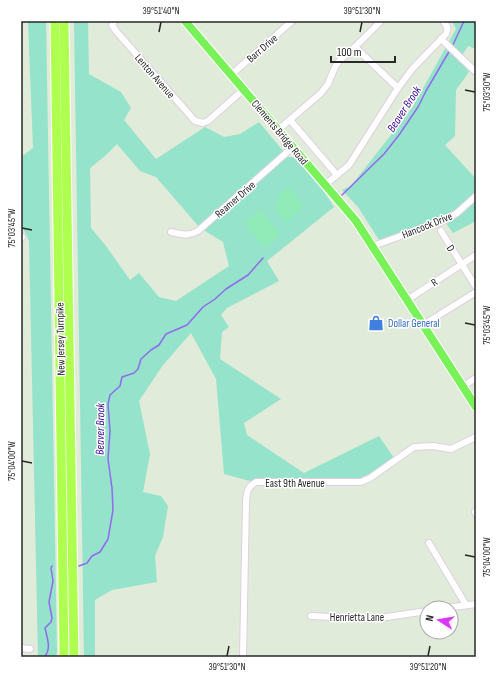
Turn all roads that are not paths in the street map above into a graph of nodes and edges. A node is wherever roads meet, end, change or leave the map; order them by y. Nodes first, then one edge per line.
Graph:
1 (55, 21) edge
2 (64, 21) edge
3 (185, 21) edge
4 (292, 21) edge
5 (381, 21) edge
6 (443, 21) edge
7 (113, 23) edge
8 (441, 39) junction
9 (356, 47) junction
10 (476, 72) edge
11 (231, 75) junction
12 (398, 88) junction
13 (244, 89) junction
14 (290, 120) junction
15 (278, 130) junction
16 (293, 147) junction
17 (337, 175) junction
18 (325, 185) junction
19 (476, 196) edge
20 (171, 232) dead end
21 (441, 232) dead end
22 (373, 246) junction
23 (476, 255) edge
24 (461, 264) junction
25 (476, 287) edge
26 (476, 292) edge
27 (407, 300) junction
28 (423, 325) junction
29 (476, 378) edge
30 (463, 386) junction
31 (476, 407) edge
32 (476, 437) edge
33 (429, 543) dead end
34 (63, 594) junction
35 (476, 604) edge
36 (466, 605) junction
37 (459, 606) edge
38 (419, 612) edge
39 (311, 616) dead end
40 (21, 648) edge
41 (30, 649) dead end
42 (60, 657) edge
43 (64, 657) edge
44 (75, 657) edge
45 (243, 657) edge

1 - 34 highway, New Jersey Turnpike
2 - 44 highway, New Jersey Turnpike
3 - 11 main road, Clements Bridge Road
4 - 11 street, Barr Drive
5 - 9 street
6 - 8 street
7 - 13 street, Lenton Avenue
8 - 10 street
8 - 12 street
9 - 12 street
9 - 14 street
11 - 13 main road, Clements Bridge Road
12 - 17 street
13 - 15 main road, Clements Bridge Road
14 - 15 street
14 - 17 street
15 - 16 main road, Clements Bridge Road
16 - 18 main road, Clements Bridge Road
16 - 20 street, Reamer Drive
17 - 18 street
18 - 22 main road, Clements Bridge Road
19 - 22 street, Hancock Drive
21 - 24 street, D
22 - 27 main road, Clements Bridge Road
23 - 24 street, R
24 - 25 street, D
24 - 27 street, R
26 - 28 street
27 - 28 main road, Clements Bridge Road
28 - 30 main road, Clements Bridge Road
29 - 30 street
30 - 31 main road, Clements Bridge Road
32 - 45 street, East 9th Avenue
33 - 36 street
34 - 42 highway
34 - 43 highway, New Jersey Turnpike
35 - 36 street
36 - 37 street
38 - 39 street, Henrietta Lane
40 - 41 street

